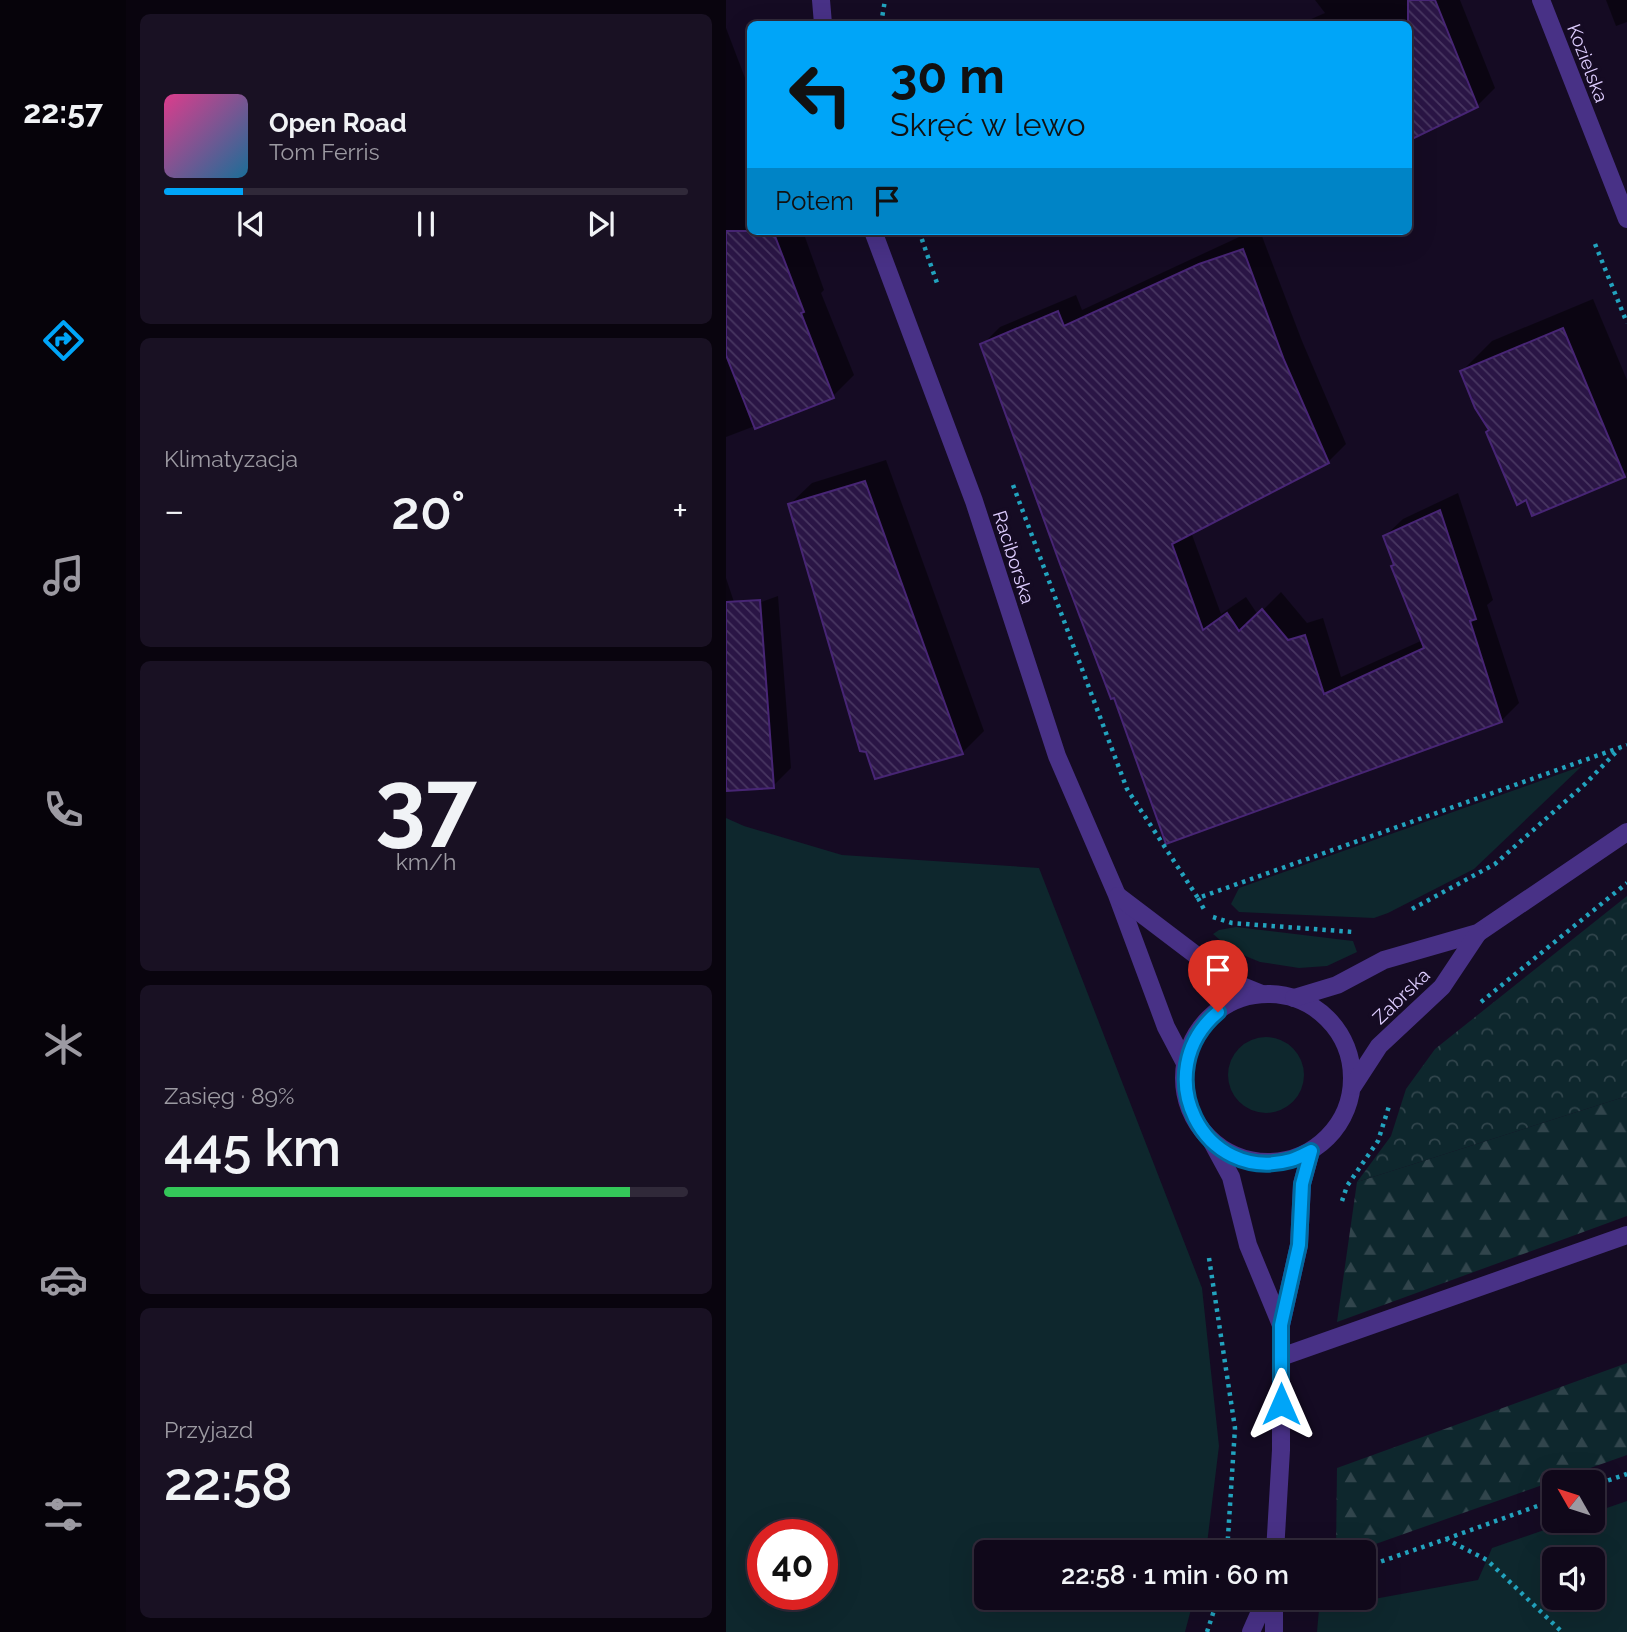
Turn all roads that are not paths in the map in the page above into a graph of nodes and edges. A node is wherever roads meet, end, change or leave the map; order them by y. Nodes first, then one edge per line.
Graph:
1 (821, 0) edge
2 (1542, 0) edge
3 (823, 21) edge
4 (1627, 219) edge
5 (874, 235) edge
6 (1627, 832) edge
7 (1117, 895) junction
8 (1478, 933) junction
9 (1262, 994) junction
10 (1294, 999) junction
11 (1186, 1065) junction
12 (1352, 1088) junction
13 (1211, 1140) junction
14 (1311, 1151) junction
15 (1627, 1235) edge
16 (1281, 1325) junction
17 (1281, 1357) junction
18 (1277, 1540) edge
19 (1260, 1610) edge
20 (1274, 1610) edge
21 (1250, 1632) edge
22 (1274, 1632) edge

1 - 3 street
2 - 4 street, Kozielska
5 - 7 street, Raciborska
6 - 8 street, Zabrska
7 - 9 street, Raciborska
7 - 11 street, Raciborska
8 - 10 street, Zabrska
8 - 12 street, Zabrska
9 - 10 street
9 - 11 street
10 - 12 street
11 - 13 street
12 - 14 street
13 - 14 street
13 - 16 street
14 - 16 street
15 - 17 street
16 - 17 street
17 - 18 street
19 - 21 street
20 - 22 street

